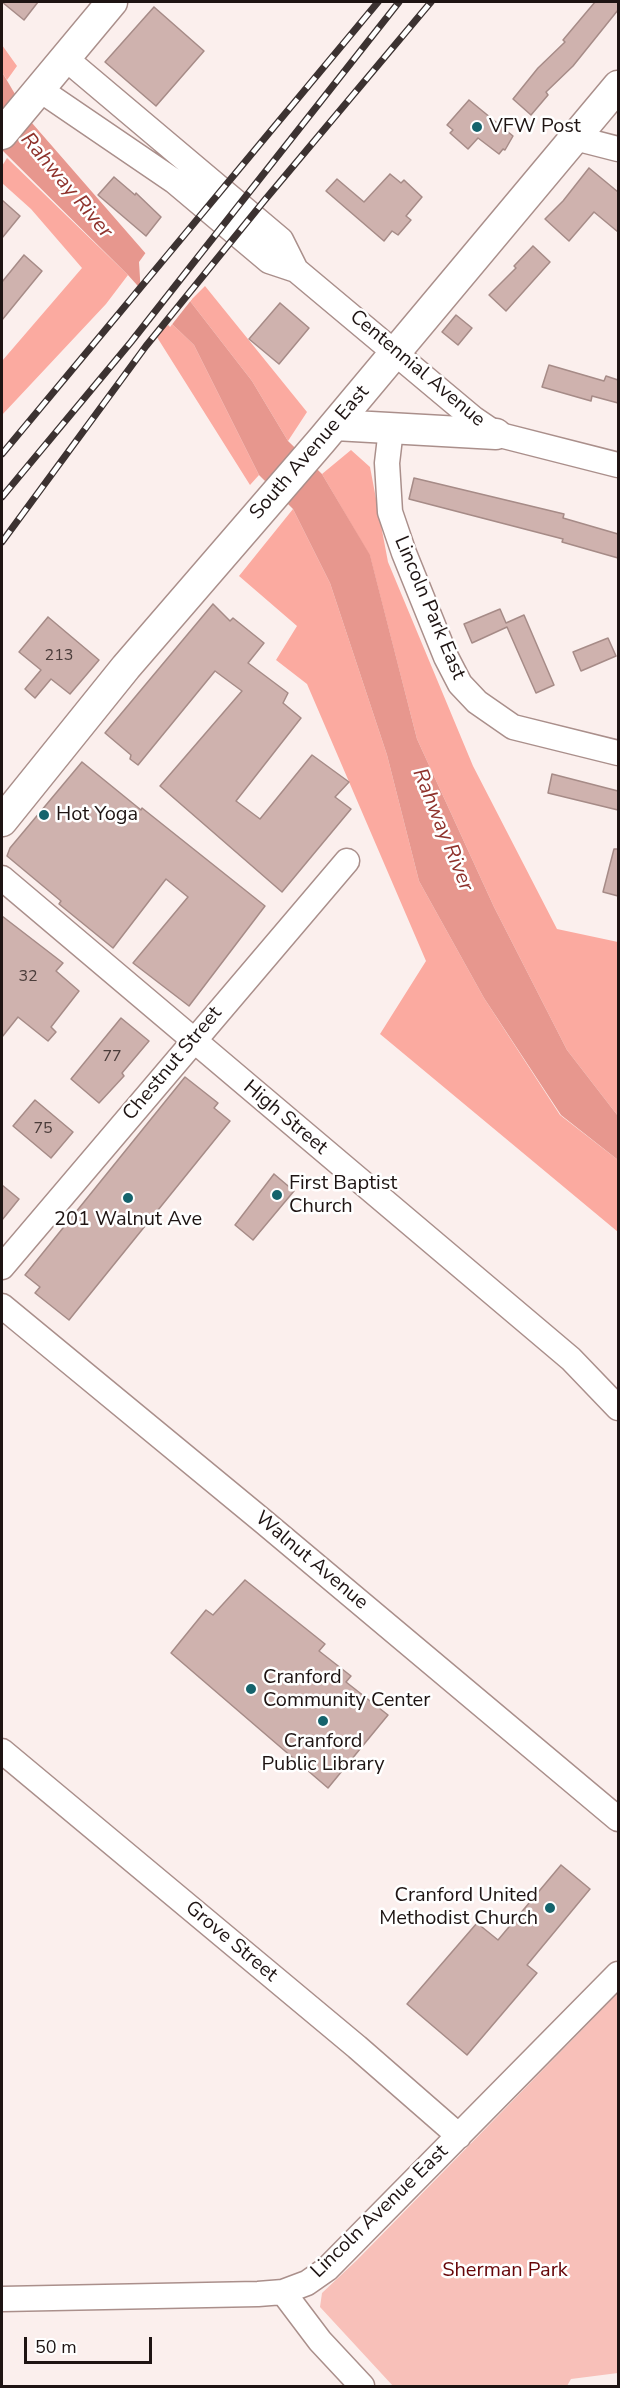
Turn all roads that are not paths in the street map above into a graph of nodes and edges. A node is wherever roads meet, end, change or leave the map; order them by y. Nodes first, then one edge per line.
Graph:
1 (112, 2) edge
2 (65, 58) junction
3 (618, 86) edge
4 (34, 95) junction
5 (2, 134) edge
6 (575, 138) junction
7 (618, 149) edge
8 (296, 270) junction
9 (396, 353) junction
10 (391, 429) junction
11 (329, 433) junction
12 (496, 434) junction
13 (618, 465) edge
14 (618, 753) edge
15 (2, 820) edge
16 (347, 861) dead end
17 (2, 878) edge
18 (193, 1040) junction
19 (2, 1267) edge
20 (2, 1306) edge
21 (618, 1408) edge
22 (2, 1751) edge
23 (618, 1819) edge
24 (618, 1974) edge
25 (459, 2136) junction
26 (283, 2292) junction
27 (2, 2299) edge
28 (362, 2386) edge

1 - 2 main road
2 - 4 main road
2 - 8 street, Centennial Avenue
3 - 6 main road, South Avenue East
4 - 5 main road
4 - 8 street, Centennial Avenue
6 - 7 street
6 - 9 main road, South Avenue East
8 - 9 street, Centennial Avenue
9 - 11 main road, South Avenue East
9 - 12 street, Centennial Avenue
10 - 11 main road
10 - 12 main road
10 - 14 street, Lincoln Park East
11 - 15 main road, South Avenue East
12 - 13 street, Centennial Avenue
16 - 18 street, Chestnut Street
17 - 18 street, High Street
18 - 19 street, Chestnut Street
18 - 21 street, High Street
20 - 23 street, Walnut Avenue
22 - 25 street, Grove Street
24 - 25 street, Lincoln Avenue East
25 - 26 street, Lincoln Avenue East
26 - 27 street, Lincoln Avenue East
26 - 28 street

